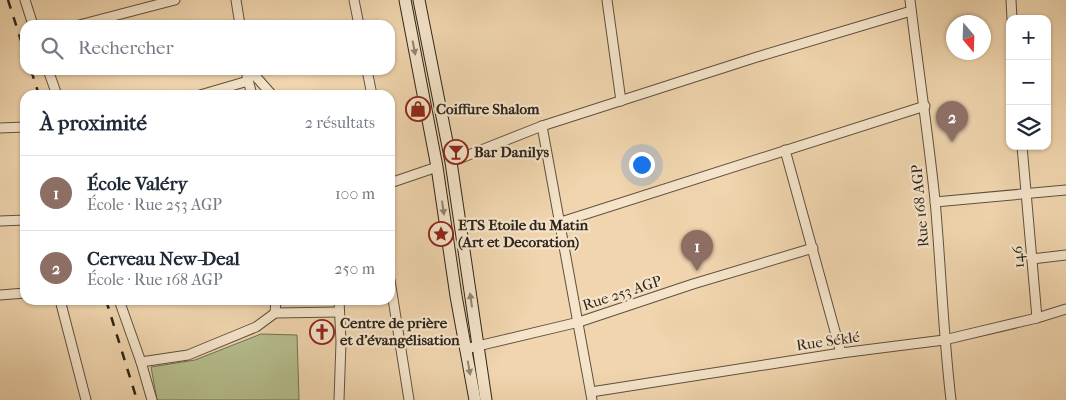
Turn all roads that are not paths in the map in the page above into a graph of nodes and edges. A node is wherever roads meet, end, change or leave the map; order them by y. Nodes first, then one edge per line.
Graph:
1 (25, 0) edge
2 (175, 0) edge
3 (236, 0) edge
4 (354, 0) edge
5 (405, 0) edge
6 (419, 0) edge
7 (910, 0) edge
8 (1011, 0) edge
9 (609, 1) edge
10 (911, 11) junction
11 (1012, 15) edge
12 (31, 20) edge
13 (98, 20) edge
14 (239, 20) edge
15 (358, 20) edge
16 (50, 75) edge
17 (247, 75) edge
18 (254, 75) edge
19 (368, 75) edge
20 (248, 82) junction
21 (55, 90) edge
22 (218, 90) edge
23 (250, 90) edge
24 (268, 90) edge
25 (371, 90) edge
26 (621, 101) junction
27 (925, 106) junction
28 (542, 126) junction
29 (20, 127) edge
30 (0, 128) edge
31 (785, 150) junction
32 (1022, 150) edge
33 (451, 162) junction
34 (438, 167) junction
35 (395, 182) edge
36 (1066, 190) edge
37 (1025, 194) junction
38 (935, 202) junction
39 (20, 220) edge
40 (0, 221) edge
41 (561, 222) junction
42 (813, 248) junction
43 (1066, 255) edge
44 (1032, 259) junction
45 (20, 294) edge
46 (0, 296) edge
47 (61, 305) edge
48 (121, 305) edge
49 (276, 305) edge
50 (339, 305) edge
51 (394, 305) edge
52 (1066, 309) edge
53 (339, 312) junction
54 (275, 313) junction
55 (1037, 318) junction
56 (579, 322) junction
57 (944, 340) junction
58 (477, 346) junction
59 (465, 349) junction
60 (841, 353) junction
61 (141, 362) junction
62 (592, 396) edge
63 (86, 400) edge
64 (152, 400) edge
65 (339, 400) edge
66 (409, 400) edge
67 (475, 400) edge
68 (486, 400) edge
69 (950, 400) edge

1 - 12 street
2 - 13 street
3 - 14 street
4 - 15 street
5 -> 34 street
6 - 33 street
7 - 10 street, Rue 168 AGP
8 - 11 street
9 - 26 street
10 - 26 street
10 - 27 street, Rue 168 AGP
16 - 21 street
17 - 20 street
18 - 24 street
19 - 25 street
20 - 22 street
20 - 23 street
26 - 28 street
27 - 31 street
27 - 38 street, Rue 168 AGP
28 - 33 street
28 - 41 street
29 - 30 street
31 - 41 street
31 - 42 street
32 - 37 street, 146
33 - 34 street
58 -> 33 street
34 - 35 street
34 -> 59 street
36 - 37 street
37 - 38 street
37 - 44 street, 146
38 - 57 street, Rue 168 AGP
39 - 40 street
41 - 56 street
42 - 56 street, Rue 253 AGP
42 - 60 street
43 - 44 street
44 - 55 street, 146
45 - 46 street
47 - 63 street
48 - 61 street
49 - 54 street
50 - 53 street
51 - 66 street
52 - 55 street, Rue Séklé
53 - 54 street
53 - 65 street
54 - 61 street
55 - 57 street, Rue Séklé
56 - 58 street, Rue 253 AGP
56 - 62 street
57 - 60 street, Rue Séklé
57 - 69 street, Rue 168 AGP
58 - 59 street, Rue 253 AGP
58 - 68 street
59 -> 67 street
60 - 62 street, Rue Séklé
61 - 64 street

